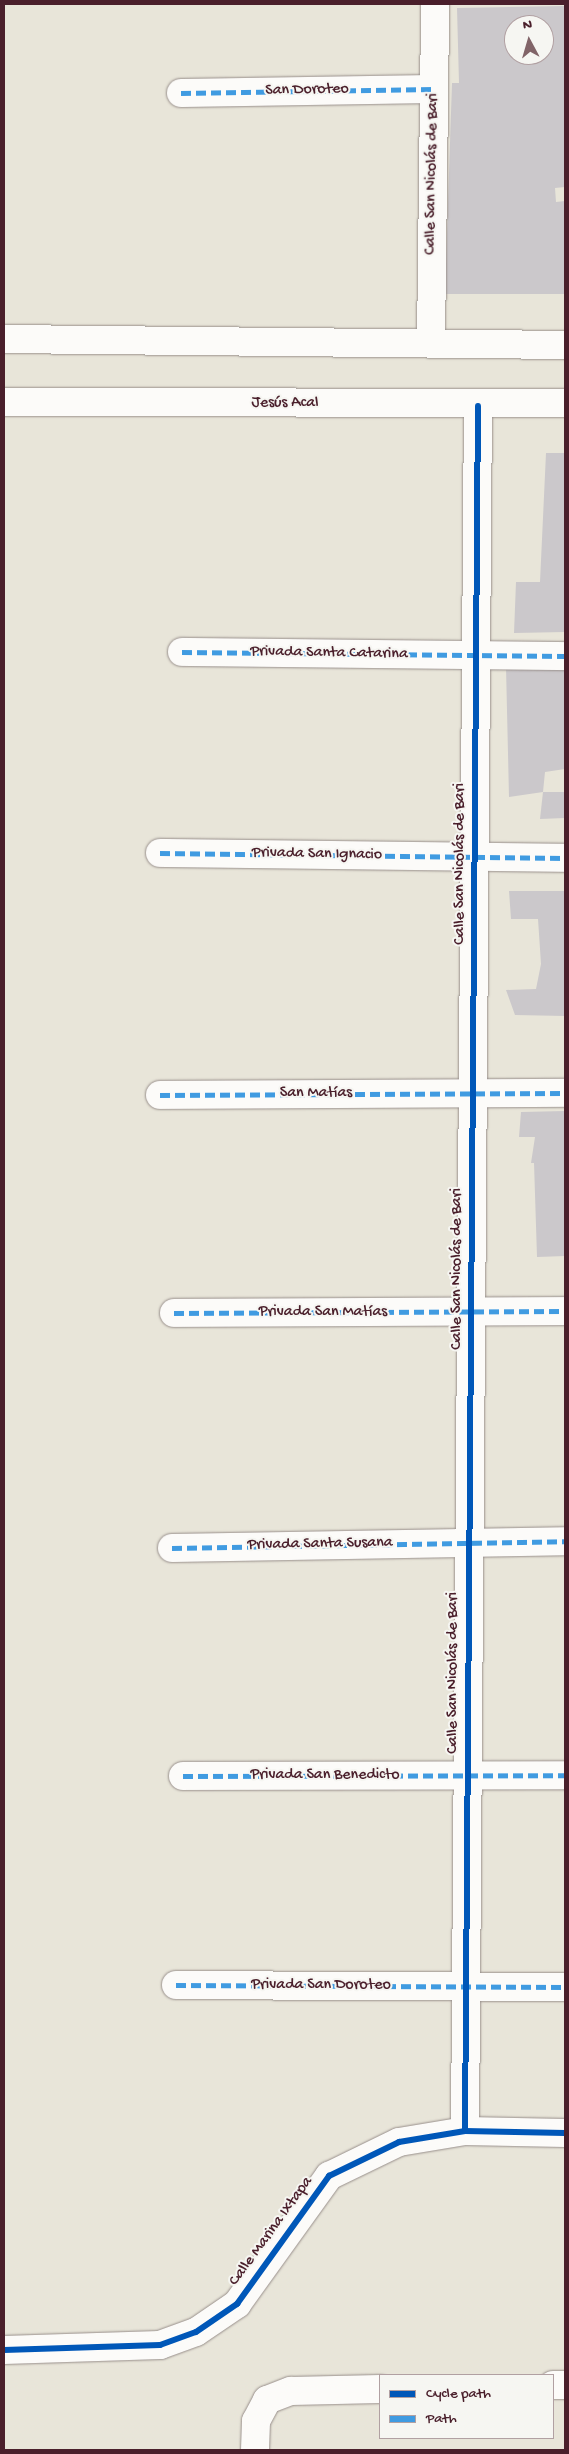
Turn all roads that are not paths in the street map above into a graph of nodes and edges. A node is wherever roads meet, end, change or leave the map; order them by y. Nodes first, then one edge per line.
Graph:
1 (435, 4) edge
2 (434, 89) junction
3 (181, 93) dead end
4 (4, 338) edge
5 (431, 344) junction
6 (565, 345) edge
7 (4, 402) edge
8 (565, 404) edge
9 (478, 406) junction
10 (182, 652) dead end
11 (476, 656) junction
12 (565, 656) edge
13 (160, 853) dead end
14 (474, 858) junction
15 (565, 858) edge
16 (473, 1092) junction
17 (565, 1094) edge
18 (160, 1095) dead end
19 (565, 1311) edge
20 (174, 1313) dead end
21 (471, 1313) junction
22 (565, 1541) edge
23 (469, 1542) junction
24 (172, 1548) dead end
25 (565, 1775) edge
26 (183, 1776) dead end
27 (467, 1777) junction
28 (176, 1985) dead end
29 (466, 1986) junction
30 (565, 1987) edge
31 (465, 2131) junction
32 (565, 2133) edge
33 (4, 2350) edge
34 (379, 2389) edge
35 (255, 2450) edge

1 - 2 street, Calle San Nicolás de Bari
2 - 3 street, San Doroteo
2 - 5 street, Calle San Nicolás de Bari
4 - 5 street
5 - 6 street
7 - 9 street, Jesús Acal
8 - 9 street, Jesús Acal
9 - 11 street, Calle San Nicolás de Bari
10 - 11 street, Privada Santa Catarina
11 - 12 street, Privada Santa Catarina
11 - 14 street, Calle San Nicolás de Bari
13 - 14 street, Privada San Ignacio
14 - 15 street, Privada San Ignacio
14 - 16 street, Calle San Nicolás de Bari
16 - 17 street, San Matías
16 - 18 street, San Matías
16 - 21 street, Calle San Nicolás de Bari
19 - 21 street, Privada San Matías
20 - 21 street, Privada San Matías
21 - 23 street, Calle San Nicolás de Bari
22 - 23 street, Privada Santa Susana
23 - 24 street, Privada Santa Susana
23 - 27 street, Calle San Nicolás de Bari
25 - 27 street, Privada San Benedicto
26 - 27 street, Privada San Benedicto
27 - 29 street, Calle San Nicolás de Bari
28 - 29 street, Privada San Doroteo
29 - 30 street, Privada San Doroteo
29 - 31 street, Calle San Nicolás de Bari
31 - 32 street, Calle Marina Ixtapa
31 - 33 street, Calle Marina Ixtapa
34 - 35 street

